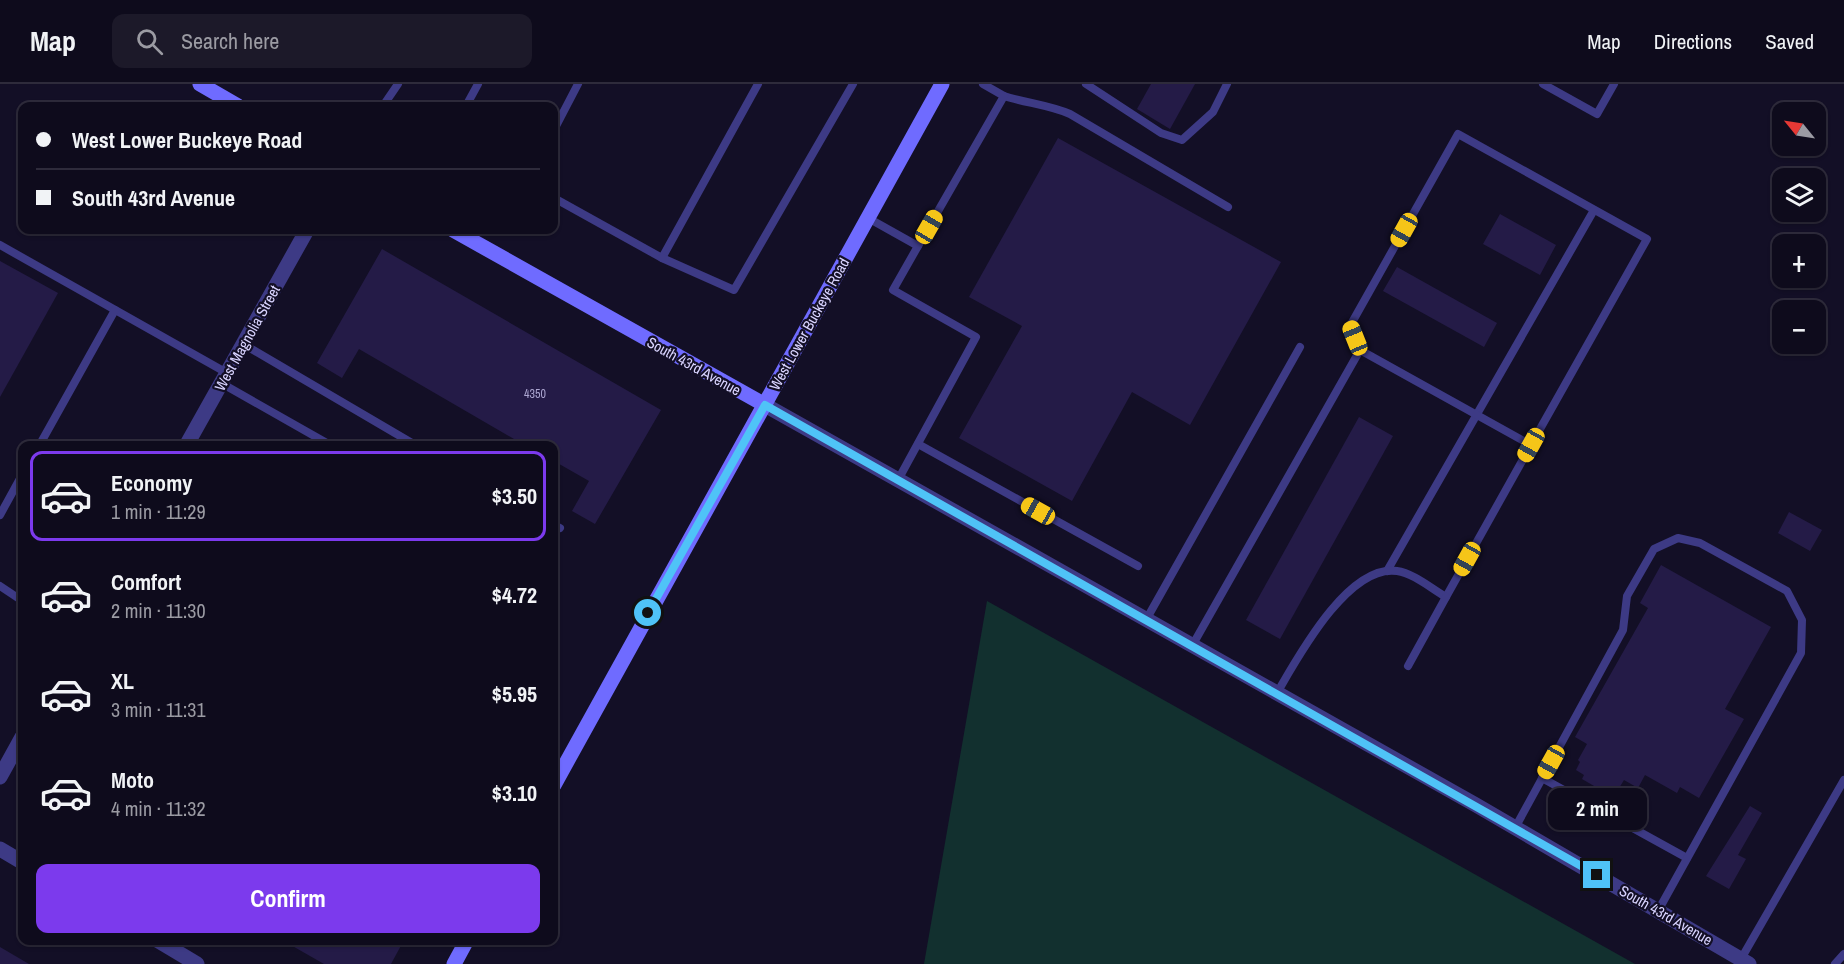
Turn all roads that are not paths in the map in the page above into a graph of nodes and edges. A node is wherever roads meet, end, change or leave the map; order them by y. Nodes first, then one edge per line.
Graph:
1 (200, 84) edge
2 (398, 84) edge
3 (478, 84) edge
4 (578, 84) edge
5 (758, 84) edge
6 (853, 84) edge
7 (942, 84) edge
8 (983, 84) edge
9 (1086, 84) edge
10 (1227, 84) edge
11 (1543, 84) edge
12 (1614, 84) edge
13 (1004, 96) junction
14 (231, 102) edge
15 (386, 102) edge
16 (468, 102) edge
17 (558, 122) edge
18 (558, 200) edge
19 (1228, 207) dead end
20 (1594, 210) junction
21 (868, 218) junction
22 (305, 234) edge
23 (460, 234) edge
24 (0, 245) edge
25 (918, 246) junction
26 (662, 258) junction
27 (115, 310) junction
28 (243, 344) junction
29 (1300, 347) dead end
30 (1360, 350) junction
31 (224, 378) junction
32 (765, 405) junction
33 (1477, 415) junction
34 (42, 441) edge
35 (189, 441) edge
36 (324, 441) edge
37 (408, 441) edge
38 (918, 444) junction
39 (1531, 445) junction
40 (898, 480) junction
41 (18, 482) edge
42 (0, 515) edge
43 (1138, 566) dead end
44 (1387, 571) junction
45 (0, 586) edge
46 (1446, 597) junction
47 (18, 598) edge
48 (1146, 620) junction
49 (1192, 646) junction
50 (1407, 666) dead end
51 (1277, 693) junction
52 (18, 744) edge
53 (0, 777) edge
54 (558, 778) edge
55 (1542, 778) junction
56 (1844, 780) edge
57 (1515, 828) junction
58 (0, 849) edge
59 (1687, 858) junction
60 (18, 860) edge
61 (1658, 911) junction
62 (176, 945) edge
63 (464, 945) edge
64 (1844, 954) edge
65 (1745, 962) edge
66 (197, 964) edge
67 (454, 964) edge
68 (1835, 964) edge

1 - 14 main road
2 - 15 lane
3 - 16 lane
4 - 17 lane
5 - 26 lane
6 - 26 lane
7 - 21 main road, West Lower Buckeye Road
8 - 13 lane
9 - 10 lane
11 - 12 lane
13 - 19 lane
13 - 25 lane
18 - 26 lane
20 - 30 lane
20 - 33 lane
20 - 39 lane
21 - 25 lane
21 - 32 main road, West Lower Buckeye Road
22 - 28 street, West Magnolia Street
23 - 32 main road, South 43rd Avenue
24 - 27 lane
25 - 38 lane
27 - 31 lane
27 - 34 lane
28 - 31 street, West Magnolia Street
28 - 37 lane
29 - 48 lane
30 - 33 lane
30 - 49 lane
31 - 35 street, West Magnolia Street
31 - 36 lane
32 - 40 street, South 43rd Avenue
32 - 54 main road, West Lower Buckeye Road
33 - 39 lane
33 - 44 lane
38 - 40 lane
38 - 43 lane
39 - 46 lane
40 - 48 street, South 43rd Avenue
41 - 42 lane
44 - 46 lane
44 - 51 lane
45 - 47 lane
46 - 50 lane
48 - 49 street, South 43rd Avenue
49 - 51 street, South 43rd Avenue
51 - 57 street, South 43rd Avenue
52 - 53 street
55 - 57 lane
55 - 59 lane
55 - 59 lane
56 - 65 lane
57 - 61 street, South 43rd Avenue
58 - 60 street
59 - 61 lane
61 - 65 street, South 43rd Avenue
62 - 66 street
63 - 67 main road
64 - 68 lane

